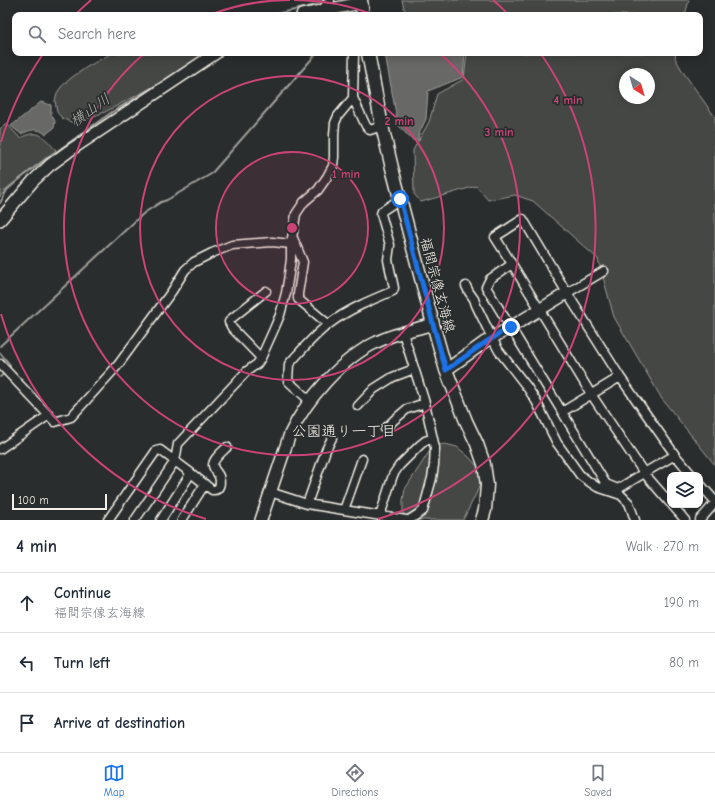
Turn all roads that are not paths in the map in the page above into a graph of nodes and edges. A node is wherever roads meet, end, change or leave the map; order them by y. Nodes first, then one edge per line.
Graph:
1 (330, 0) edge
2 (361, 1) edge
3 (320, 11) junction
4 (316, 12) edge
5 (363, 12) edge
6 (212, 56) edge
7 (354, 56) edge
8 (369, 56) edge
9 (353, 98) junction
10 (382, 126) junction
11 (400, 199) junction
12 (0, 220) edge
13 (292, 241) junction
14 (512, 264) junction
15 (604, 271) dead end
16 (466, 286) dead end
17 (266, 291) dead end
18 (567, 292) junction
19 (540, 309) junction
20 (328, 324) junction
21 (433, 324) junction
22 (511, 327) junction
23 (403, 333) junction
24 (492, 338) junction
25 (261, 358) junction
26 (0, 364) edge
27 (414, 369) junction
28 (446, 370) junction
29 (620, 377) junction
30 (591, 394) junction
31 (310, 401) junction
32 (425, 404) junction
33 (358, 406) dead end
34 (562, 412) junction
35 (49, 416) junction
36 (386, 429) dead end
37 (332, 438) dead end
38 (433, 438) junction
39 (227, 447) dead end
40 (0, 449) edge
41 (675, 455) junction
42 (362, 460) dead end
43 (175, 461) junction
44 (689, 472) edge
45 (191, 473) junction
46 (644, 473) junction
47 (205, 484) junction
48 (703, 488) edge
49 (270, 492) junction
50 (667, 500) edge
51 (715, 502) edge
52 (307, 504) junction
53 (675, 508) edge
54 (344, 510) junction
55 (380, 516) junction
56 (108, 520) edge
57 (135, 520) edge
58 (161, 520) edge
59 (182, 520) edge
60 (261, 520) edge
61 (406, 520) edge
62 (409, 520) edge
63 (484, 520) edge
64 (635, 520) edge
65 (685, 520) edge
66 (700, 520) edge

1 - 3 street
2 - 3 street
2 - 5 main road
3 - 4 street
6 - 12 street
7 - 9 street
8 - 10 main road, 福間宗像玄海線
9 - 10 street
9 - 13 street
10 - 11 main road, 福間宗像玄海線
11 - 20 street
11 - 21 main road, 福間宗像玄海線
13 - 20 street
13 - 25 street
13 - 35 street
14 - 18 street
14 - 19 street
14 - 22 street
15 - 18 street
16 - 24 street
17 - 25 street
18 - 19 street
18 - 29 street
19 - 22 street
19 - 30 street
20 - 31 street
21 - 23 street
21 - 28 main road, 福間宗像玄海線
22 - 24 street
22 - 34 street
23 - 27 street
23 - 31 street
24 - 28 street
24 - 64 street
25 - 43 street
26 - 35 street
27 - 32 street
27 - 33 street
28 - 63 main road, 福間宗像玄海線
29 - 30 street
29 - 41 street
30 - 34 street
30 - 46 street
31 - 49 street
32 - 36 street
32 - 38 street
34 - 46 street
35 - 40 street
37 - 52 street
38 - 55 street
38 - 62 street
39 - 47 street
41 - 44 street
41 - 46 street
42 - 54 street
43 - 45 street
43 - 56 street
43 - 57 street
45 - 47 street
45 - 58 street
46 - 50 street
47 - 59 street
48 - 51 street
49 - 52 street
49 - 60 street
51 - 66 street
52 - 54 street
53 - 65 street
54 - 55 street
55 - 61 street

